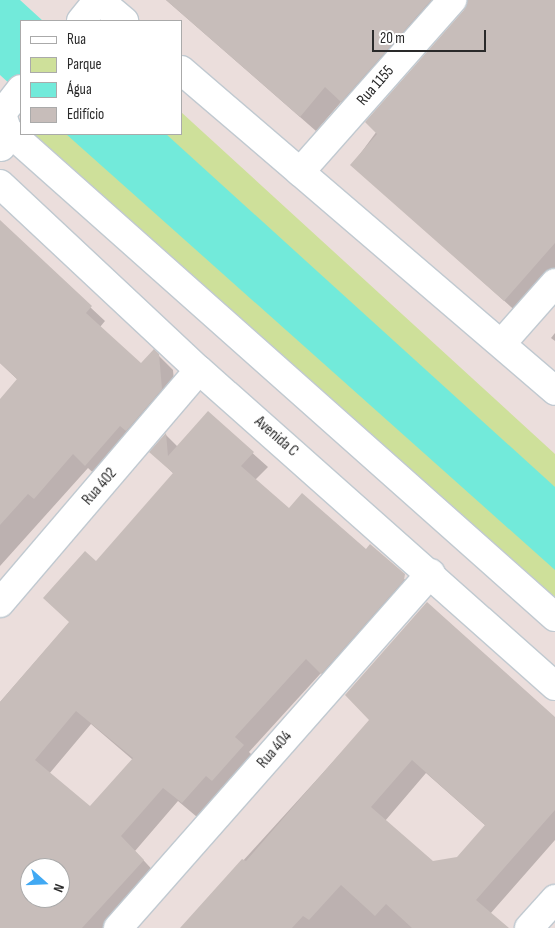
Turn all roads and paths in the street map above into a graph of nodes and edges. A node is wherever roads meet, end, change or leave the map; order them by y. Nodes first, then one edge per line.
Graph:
1 (99, 0) edge
2 (452, 0) edge
3 (82, 20) edge
4 (123, 20) edge
5 (182, 71) edge
6 (20, 90) edge
7 (2, 125) edge
8 (300, 172) junction
9 (0, 184) edge
10 (555, 283) edge
11 (502, 343) junction
12 (200, 370) junction
13 (555, 391) edge
14 (431, 573) junction
15 (0, 603) edge
16 (555, 617) edge
17 (555, 686) edge
18 (555, 899) edge
19 (118, 928) edge
20 (529, 928) edge

1 - 3 street
1 - 4 street
2 - 8 street, Rua 1155
5 - 8 street
6 - 7 street
7 - 16 street
8 - 11 street
9 - 12 street, Avenida C
10 - 11 street
11 - 13 street
12 - 14 street, Avenida C
12 - 15 street, Rua 402
14 - 17 street, Avenida C
14 - 19 street, Rua 404
18 - 20 street

